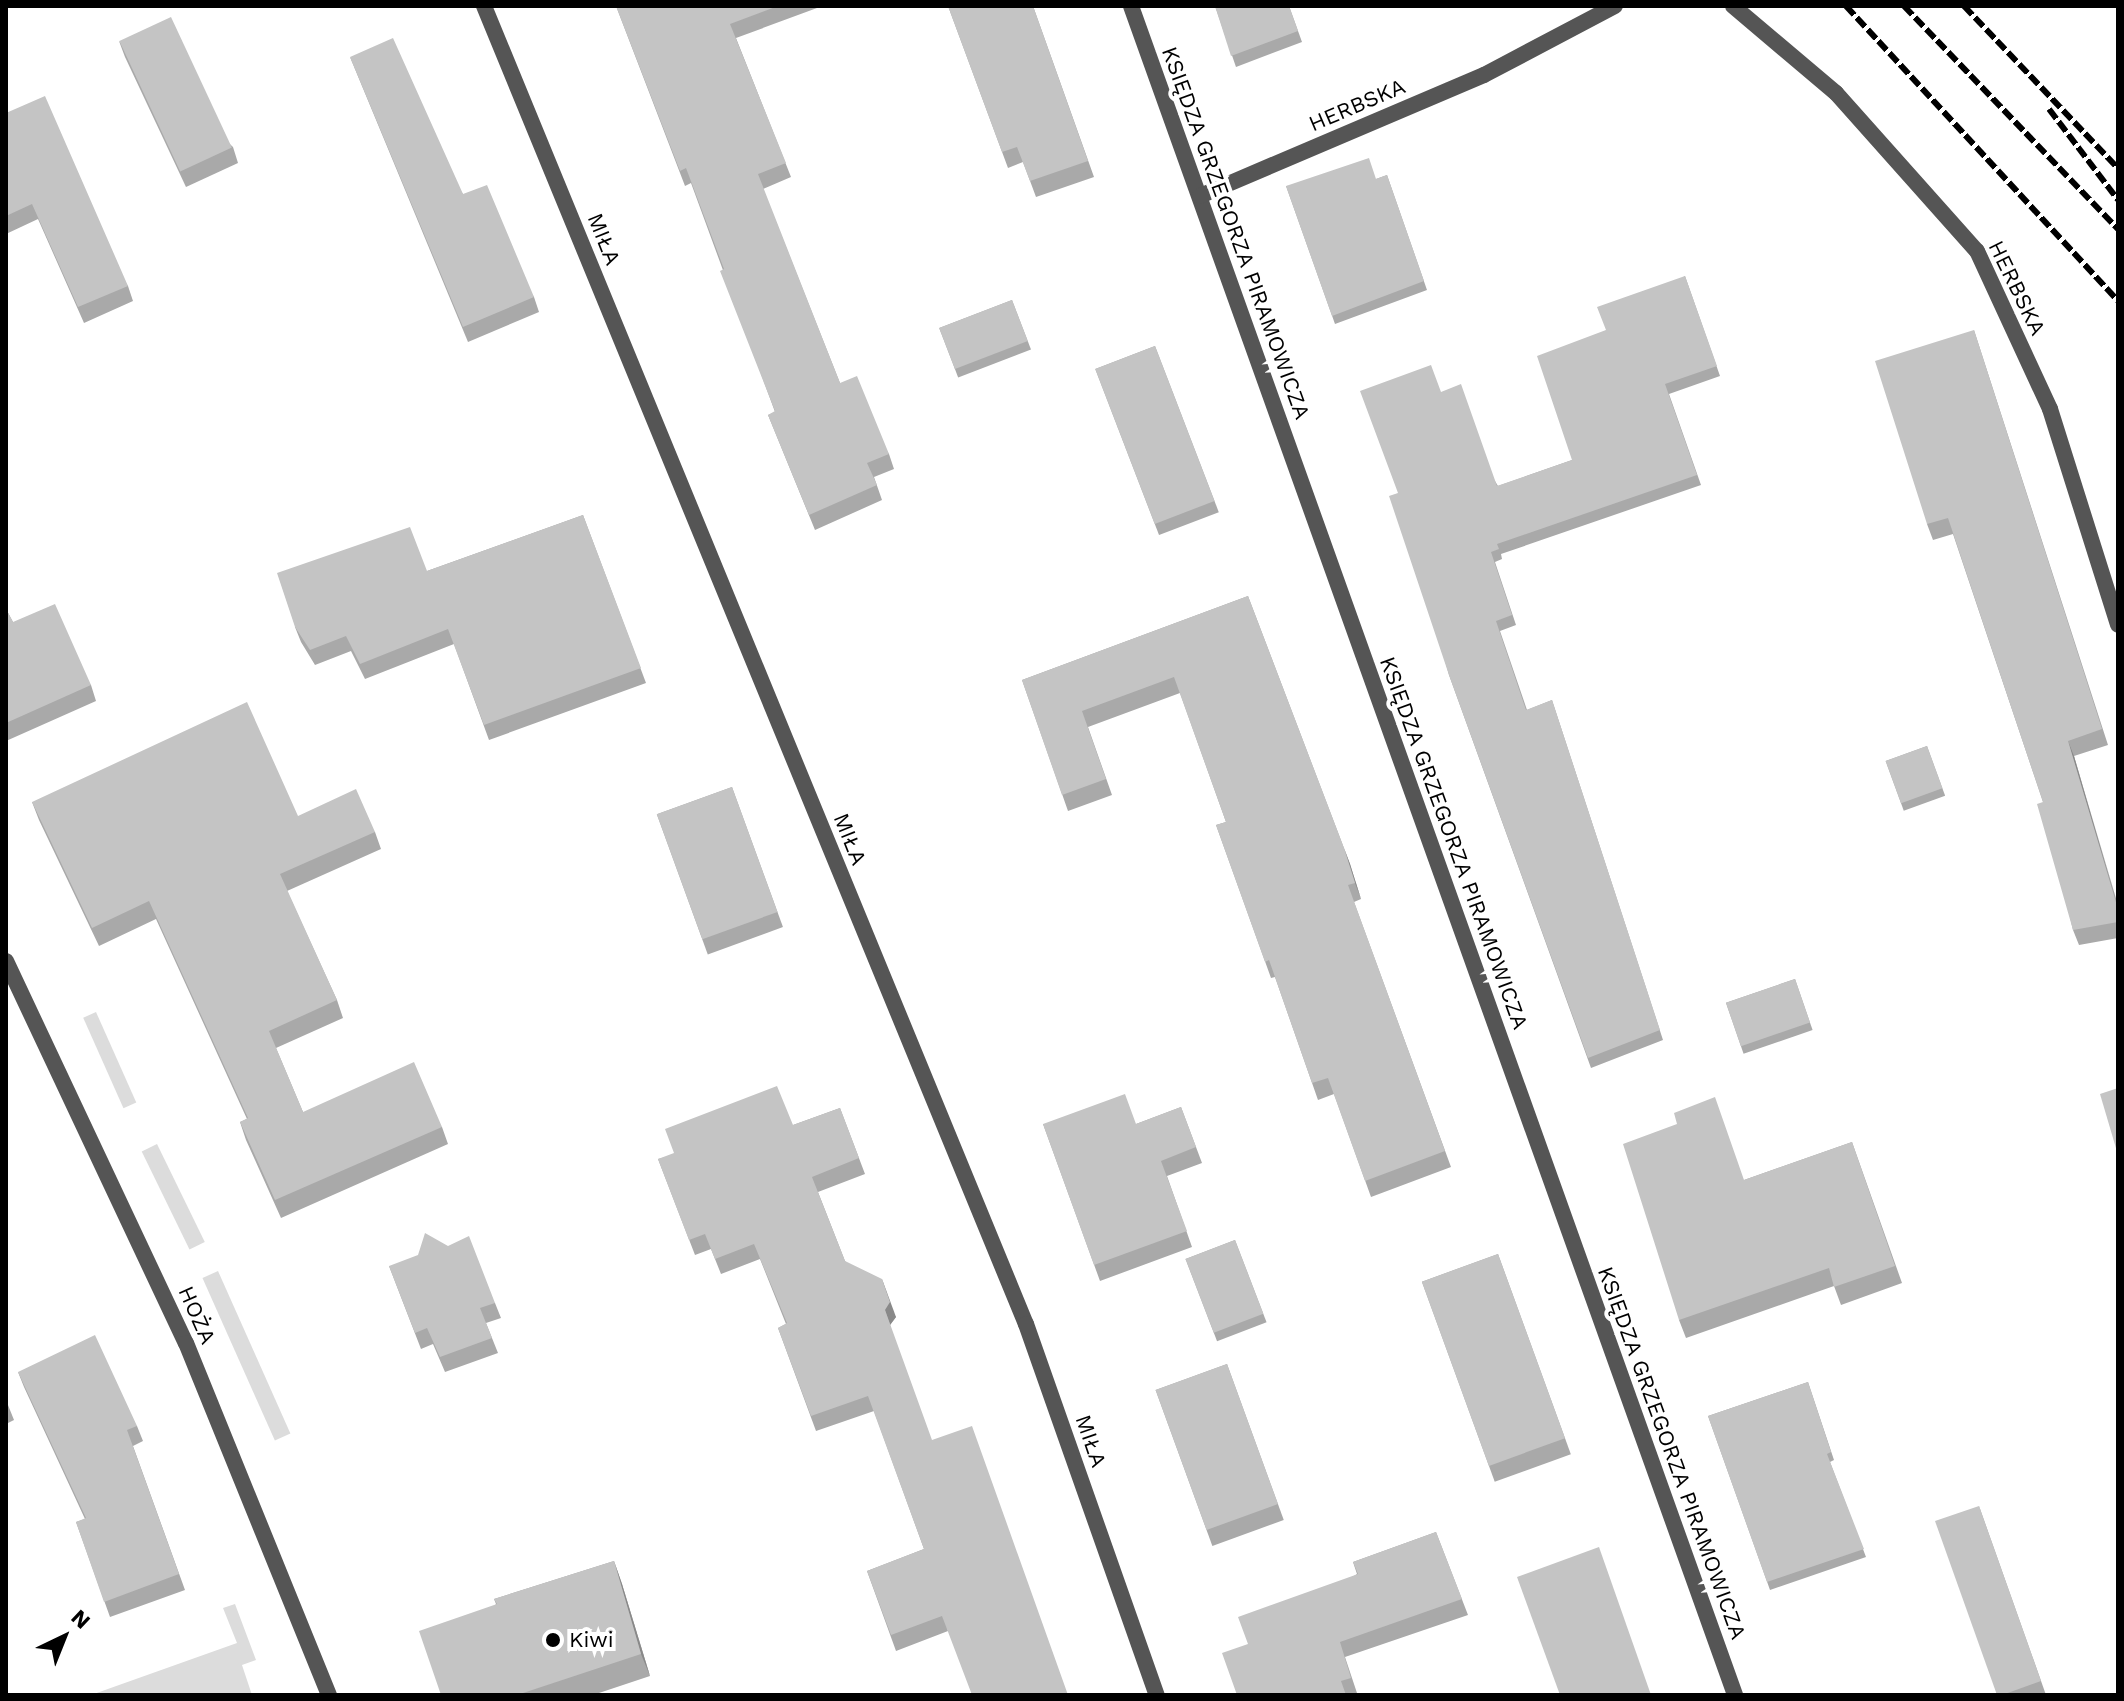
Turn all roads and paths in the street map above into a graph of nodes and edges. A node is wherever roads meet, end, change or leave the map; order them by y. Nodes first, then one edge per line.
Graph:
1 (484, 6) edge
2 (1131, 6) edge
3 (1615, 6) edge
4 (1733, 6) edge
5 (1200, 196) junction
6 (2118, 625) edge
7 (6, 961) edge
8 (329, 1695) edge
9 (1157, 1695) edge
10 (1735, 1695) edge

1 - 9 street, MIŁA
2 - 5 street, KSIĘDZA GRZEGORZA PIRAMOWICZA
3 - 5 street, HERBSKA
4 - 6 street, HERBSKA
5 - 10 street, KSIĘDZA GRZEGORZA PIRAMOWICZA
7 - 8 street, HOŻA

